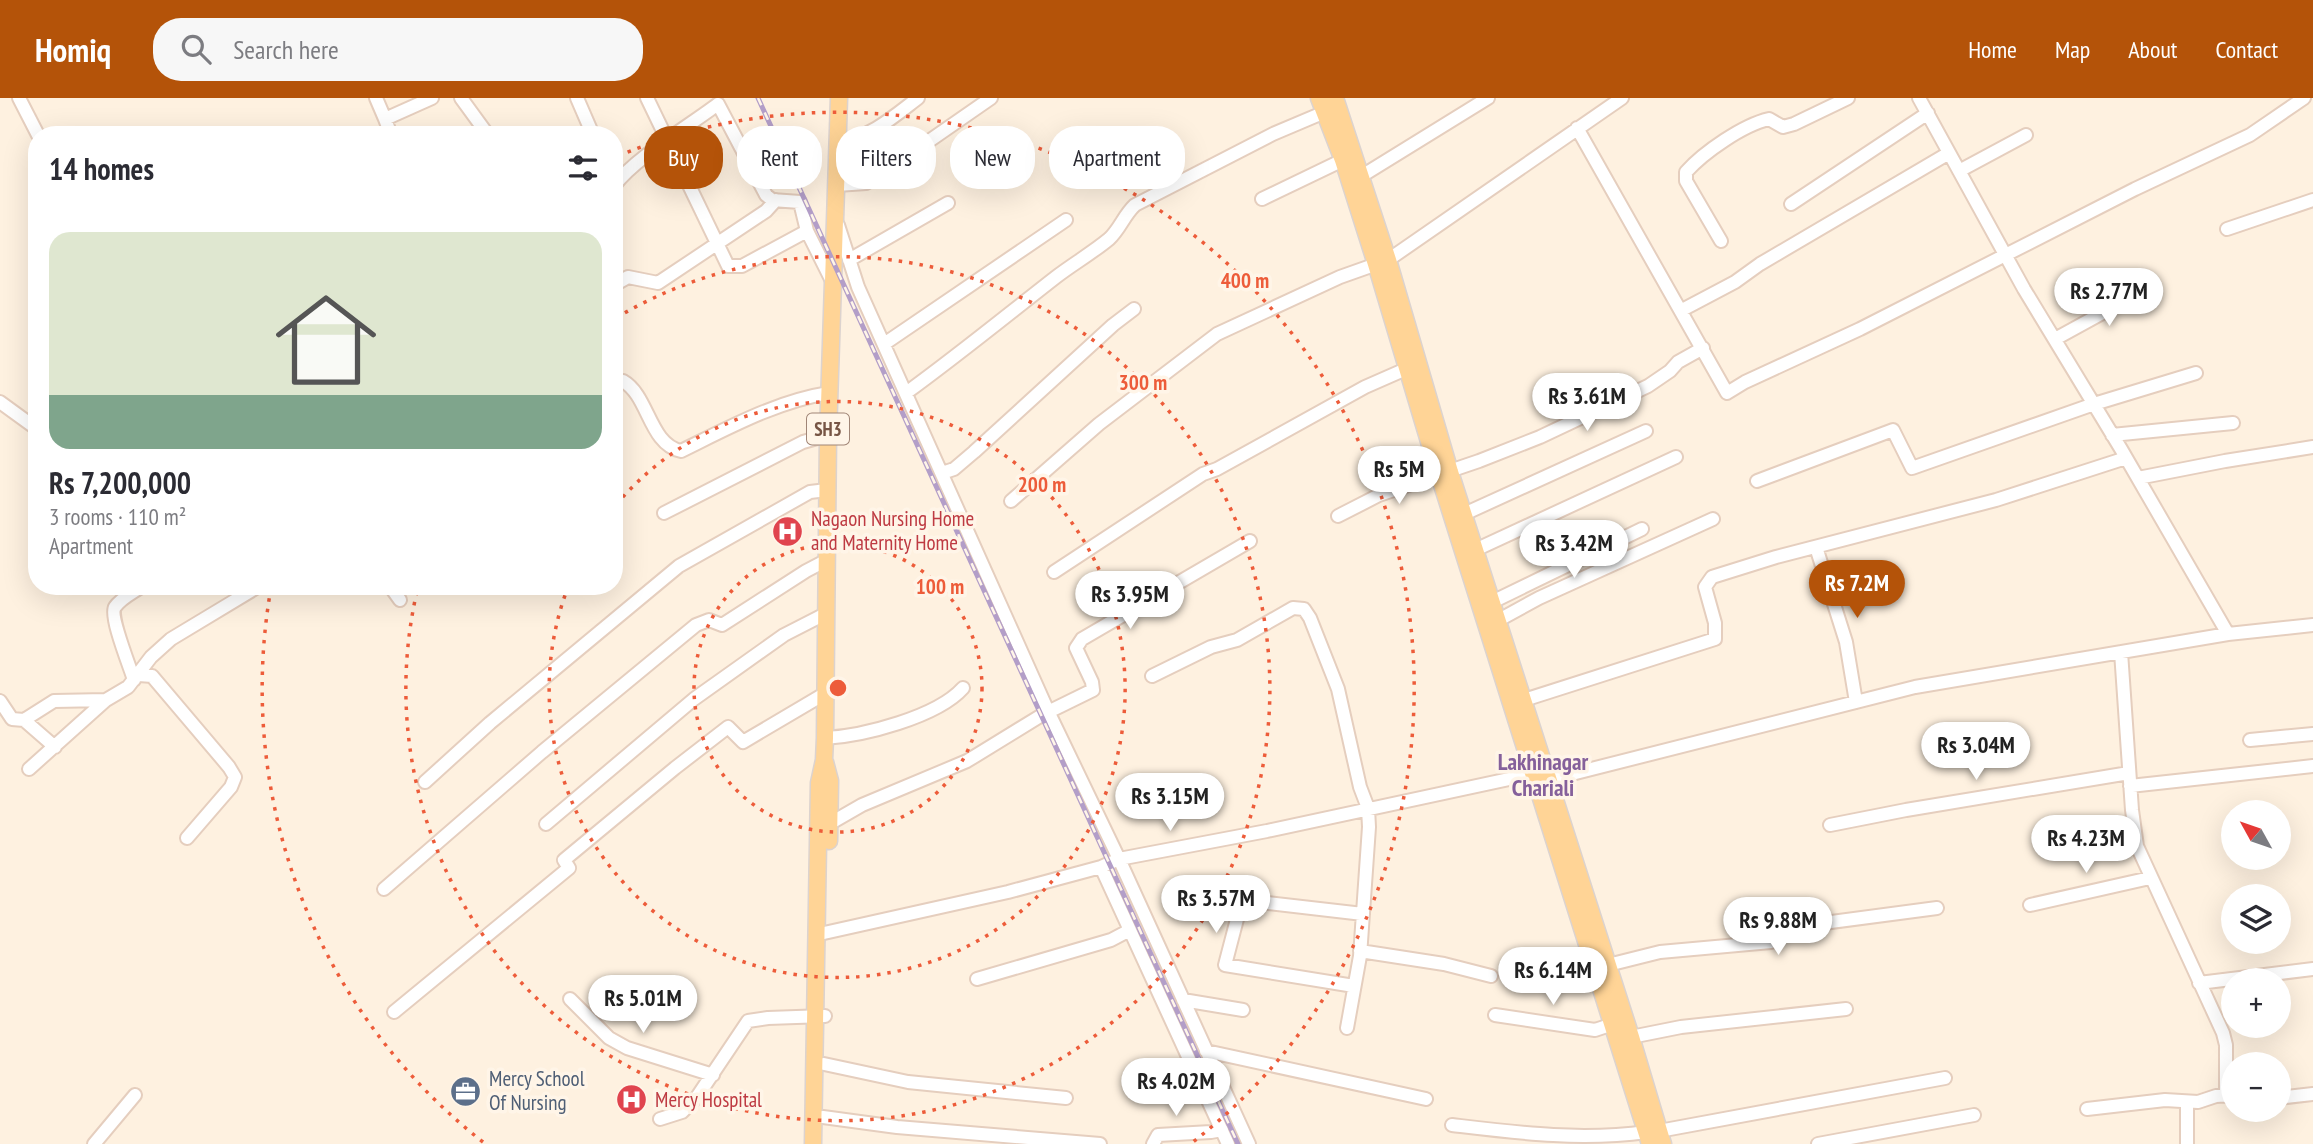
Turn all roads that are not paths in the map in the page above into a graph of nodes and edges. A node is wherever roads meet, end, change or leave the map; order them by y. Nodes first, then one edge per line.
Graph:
1 (19, 98) edge
2 (376, 98) edge
3 (432, 98) edge
4 (461, 98) edge
5 (577, 98) edge
6 (647, 98) edge
7 (839, 98) edge
8 (918, 98) edge
9 (991, 98) edge
10 (1488, 98) edge
11 (1622, 98) edge
12 (1848, 98) edge
13 (1919, 98) edge
14 (2304, 98) edge
15 (1329, 104) edge
16 (1928, 113) junction
17 (385, 119) junction
18 (33, 126) edge
19 (388, 126) edge
20 (481, 126) edge
21 (589, 126) edge
22 (660, 126) edge
23 (688, 126) edge
24 (838, 126) edge
25 (881, 126) edge
26 (1577, 128) junction
27 (2026, 135) dead end
28 (936, 136) edge
29 (1949, 153) junction
30 (644, 158) edge
31 (1343, 160) junction
32 (1959, 171) junction
33 (623, 173) edge
34 (1360, 177) junction
35 (690, 189) edge
36 (837, 189) edge
37 (776, 200) junction
38 (1262, 200) dead end
39 (2313, 200) edge
40 (948, 203) dead end
41 (1791, 204) dead end
42 (836, 218) junction
43 (1066, 220) dead end
44 (2227, 229) dead end
45 (807, 231) junction
46 (1721, 241) dead end
47 (717, 244) junction
48 (2005, 254) junction
49 (849, 260) junction
50 (1382, 262) junction
51 (623, 279) edge
52 (832, 281) junction
53 (2148, 288) dead end
54 (1134, 309) dead end
55 (1682, 310) junction
56 (2054, 339) junction
57 (884, 344) junction
58 (1703, 348) junction
59 (1406, 369) junction
60 (2196, 373) dead end
61 (623, 381) edge
62 (829, 393) junction
63 (906, 393) junction
64 (0, 402) edge
65 (2094, 404) junction
66 (28, 422) edge
67 (2232, 423) dead end
68 (1646, 431) dead end
69 (828, 435) junction
70 (2112, 435) junction
71 (2313, 447) edge
72 (1676, 457) dead end
73 (2126, 458) junction
74 (942, 473) junction
75 (1444, 474) junction
76 (2138, 478) junction
77 (1757, 481) dead end
78 (827, 491) junction
79 (1011, 501) dead end
80 (664, 513) dead end
81 (1464, 514) junction
82 (1338, 516) dead end
83 (1713, 519) dead end
84 (1642, 529) dead end
85 (1250, 541) dead end
86 (1816, 547) junction
87 (1475, 550) junction
88 (827, 560) junction
89 (1054, 572) dead end
90 (130, 595) edge
91 (244, 595) edge
92 (396, 595) edge
93 (400, 600) dead end
94 (1492, 602) junction
95 (827, 613) junction
96 (1497, 621) junction
97 (2313, 625) edge
98 (2228, 634) junction
99 (2121, 652) junction
100 (1153, 676) dead end
101 (136, 678) junction
102 (963, 688) dead end
103 (825, 693) junction
104 (106, 700) junction
105 (1524, 700) junction
106 (0, 701) edge
107 (1856, 702) junction
108 (1049, 712) junction
109 (4, 718) edge
110 (24, 720) junction
111 (2313, 734) edge
112 (825, 738) junction
113 (2250, 740) dead end
114 (55, 747) junction
115 (824, 760) junction
116 (2313, 766) edge
117 (29, 769) dead end
118 (1542, 775) junction
119 (2129, 780) junction
120 (425, 782) dead end
121 (1368, 808) junction
122 (546, 824) dead end
123 (829, 824) junction
124 (1830, 825) dead end
125 (187, 838) dead end
126 (1119, 859) junction
127 (1101, 867) junction
128 (2150, 878) junction
129 (384, 890) dead end
130 (2030, 905) dead end
131 (1937, 908) dead end
132 (1363, 914) junction
133 (1130, 930) junction
134 (820, 934) junction
135 (1360, 951) junction
136 (1608, 965) junction
137 (2313, 969) edge
138 (1492, 976) dead end
139 (977, 979) dead end
140 (2199, 983) junction
141 (1354, 986) junction
142 (570, 999) dead end
143 (1183, 1000) junction
144 (1846, 1009) dead end
145 (1243, 1010) dead end
146 (394, 1012) dead end
147 (1495, 1015) dead end
148 (820, 1017) junction
149 (1613, 1024) junction
150 (1347, 1028) dead end
151 (1631, 1037) junction
152 (1206, 1051) junction
153 (2227, 1052) edge
154 (824, 1065) junction
155 (713, 1075) junction
156 (1945, 1078) dead end
157 (2313, 1094) edge
158 (135, 1095) dead end
159 (2221, 1097) edge
160 (2291, 1097) edge
161 (1066, 1098) dead end
162 (1426, 1099) dead end
163 (2187, 1103) junction
164 (2087, 1109) dead end
165 (1975, 1115) dead end
166 (823, 1117) junction
167 (660, 1119) dead end
168 (1452, 1125) dead end
169 (1222, 1130) junction
170 (1655, 1138) edge
171 (94, 1144) edge
172 (813, 1144) edge
173 (822, 1144) edge
174 (1100, 1144) edge
175 (1153, 1144) edge
176 (1228, 1144) edge
177 (1249, 1144) edge
178 (1818, 1144) edge
179 (2187, 1144) edge

1 - 18 street
2 - 17 street
3 - 17 street
4 - 20 street
5 - 21 street
6 - 22 street
7 - 24 main road, SH3
8 - 25 street
9 - 28 street
10 - 34 street
11 - 26 street
12 - 46 street
13 - 16 street
14 - 48 street
15 - 31 main road
15 - 34 main road
15 - 63 street
16 - 29 street
16 - 41 street
17 - 19 street
23 - 37 street
26 - 50 street
26 - 55 street
27 - 32 street
29 - 32 street
29 - 55 street
30 - 33 street
31 - 38 street
31 - 50 main road
32 - 48 street
34 - 50 main road
35 - 47 street
36 - 42 main road, SH3
37 - 45 street
37 - 47 street
39 - 44 street
40 - 49 street
42 - 49 street
42 - 52 main road, SH3
43 - 57 street
45 - 47 street
45 - 52 street
47 - 51 street
48 - 56 street
48 - 58 street
49 - 57 street
50 - 59 main road
50 - 75 main road
50 - 79 street
52 - 62 main road, SH3
53 - 56 street
54 - 74 street
55 - 58 street
56 - 65 street
57 - 63 street
58 - 75 street
59 - 75 main road
59 - 89 street
60 - 65 street
61 - 62 street
62 - 69 main road, SH3
63 - 74 street
64 - 66 street
65 - 70 street
65 - 77 street
67 - 70 street
68 - 81 street
69 - 78 main road, SH3
69 - 80 street
70 - 73 street
71 - 76 street
72 - 87 street
73 - 76 street
73 - 86 street
74 - 108 street
75 - 81 main road
75 - 82 street
75 - 118 main road
76 - 98 street
78 - 88 main road, SH3
78 - 120 street
81 - 87 main road
83 - 96 street
84 - 94 street
85 - 108 street
86 - 105 street
86 - 107 street
87 - 94 main road
88 - 95 main road, SH3
88 - 129 street
90 - 101 street
91 - 101 street
92 - 93 street
94 - 96 main road
95 - 103 main road, SH3
95 - 122 street
96 - 105 main road
97 - 98 street
98 - 99 street
99 - 107 street
99 - 119 street
100 - 121 street
101 - 104 street
101 - 125 street
102 - 112 street
103 - 112 main road, SH3
103 - 146 street
104 - 110 street
104 - 114 street
105 - 118 main road
106 - 109 street
107 - 118 street
108 - 123 street
108 - 126 street
109 - 110 street
110 - 114 street
111 - 113 street
112 - 115 main road, SH3
114 - 117 street
115 - 123 main road, SH3
115 - 134 main road, SH3
116 - 119 street
118 - 121 street
118 - 136 main road
118 - 149 main road
119 - 124 street
119 - 128 street
121 - 126 street
121 - 132 street
123 - 134 main road, SH3
126 - 127 street
126 - 143 street
127 - 133 street
127 - 134 street
128 - 130 street
128 - 140 street
131 - 136 street
132 - 135 street
132 - 141 street
133 - 139 street
133 - 169 street
134 - 148 main road, SH3
135 - 138 street
135 - 141 street
136 - 151 main road
137 - 140 street
140 - 153 street
141 - 150 street
142 - 155 street
143 - 145 street
143 - 152 street
144 - 151 street
147 - 149 street
148 - 154 main road, SH3
148 - 155 street
148 - 172 main road, SH3
149 - 170 main road
151 - 170 main road
152 - 162 street
152 - 177 street
154 - 161 street
154 - 166 main road, SH3
155 - 167 street
156 - 170 street
157 - 160 street
158 - 171 street
159 - 163 street
163 - 164 street
163 - 179 street
165 - 178 street
166 - 173 main road, SH3
166 - 174 street
168 - 170 street
169 - 175 street
169 - 176 street

